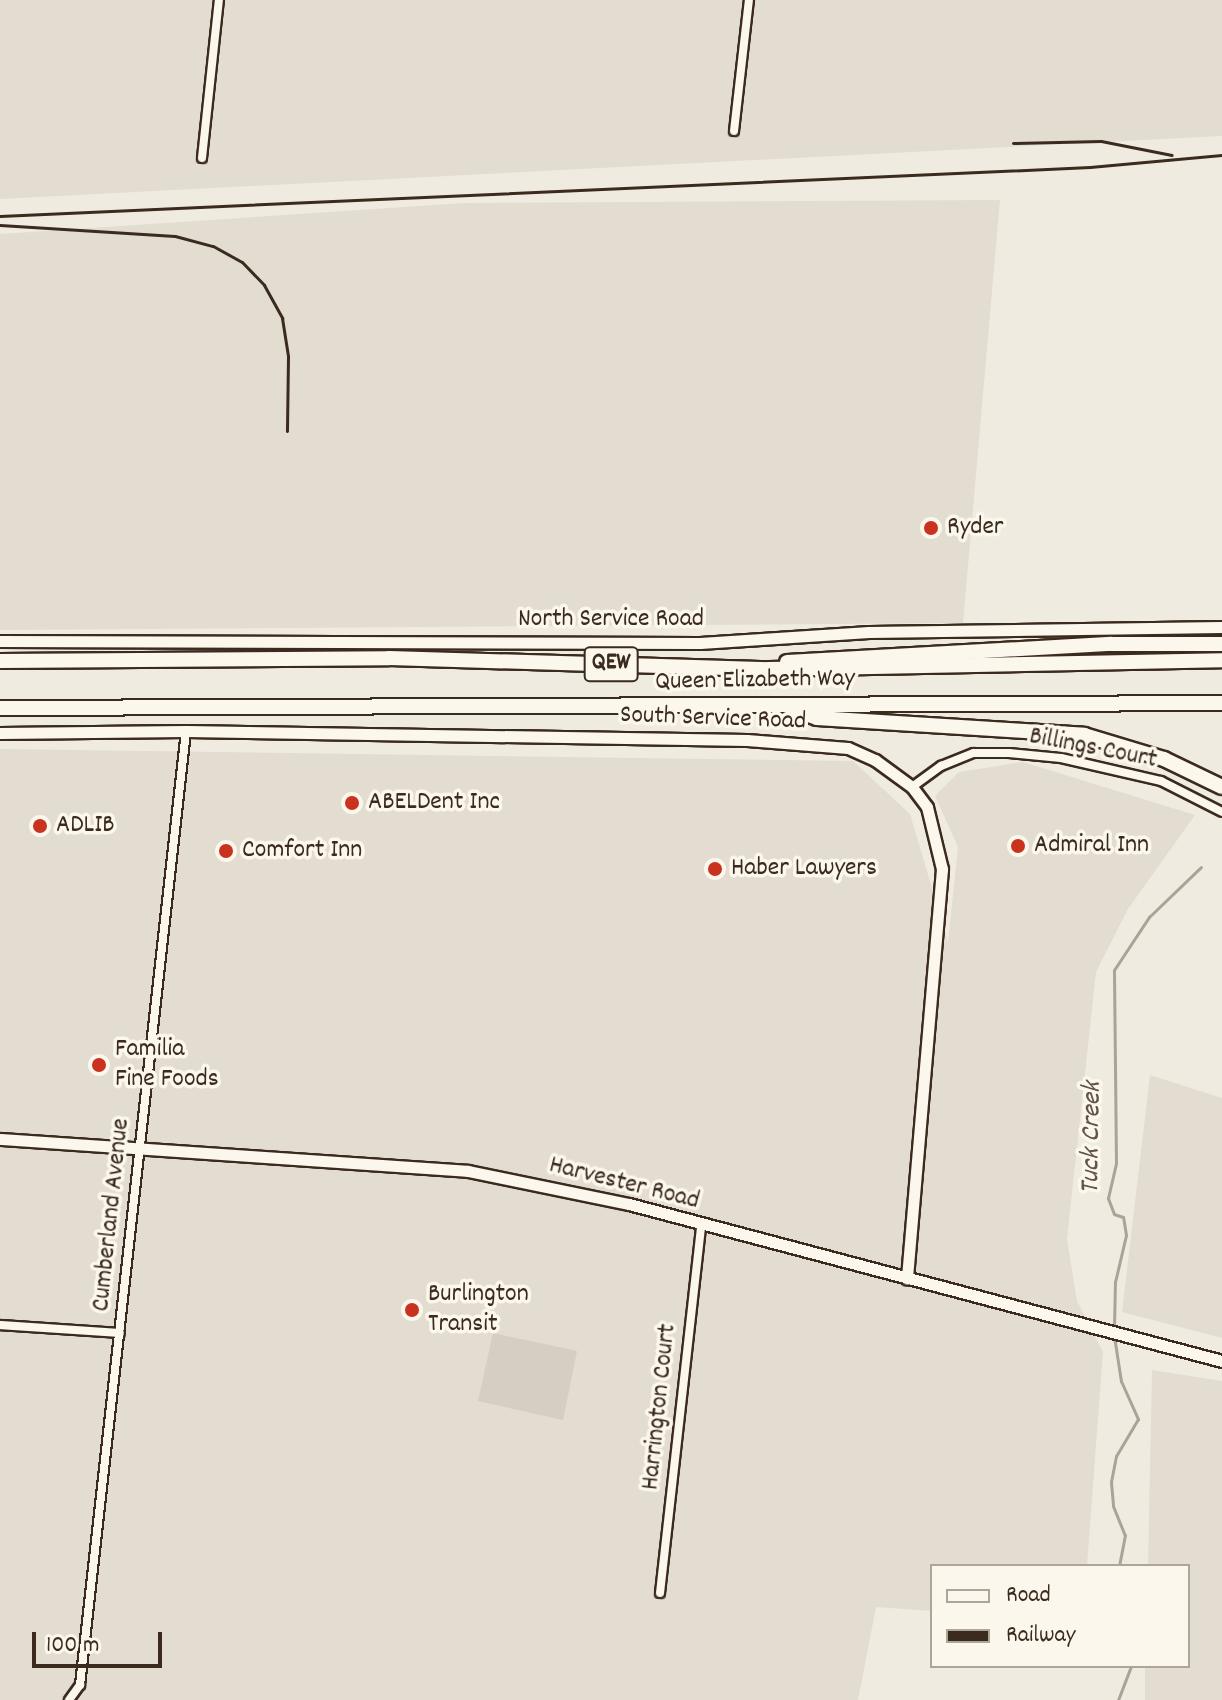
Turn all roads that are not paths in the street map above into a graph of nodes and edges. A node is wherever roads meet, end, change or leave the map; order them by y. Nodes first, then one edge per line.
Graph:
1 (219, 0) edge
2 (749, 0) edge
3 (734, 131) dead end
4 (202, 158) dead end
5 (1222, 627) edge
6 (0, 641) edge
7 (1222, 644) edge
8 (1222, 660) edge
9 (0, 661) edge
10 (769, 669) junction
11 (1222, 703) edge
12 (0, 708) edge
13 (789, 708) junction
14 (186, 731) junction
15 (0, 733) edge
16 (912, 787) junction
17 (1222, 787) edge
18 (1222, 812) edge
19 (0, 1139) edge
20 (139, 1148) junction
21 (701, 1225) junction
22 (907, 1279) junction
23 (0, 1325) edge
24 (120, 1333) junction
25 (1222, 1361) edge
26 (660, 1593) dead end
27 (69, 1700) edge

1 - 4 street
2 - 3 street
5 - 6 street, North Service Road
7 - 10 highway
8 - 10 highway, Queen Elizabeth Way / QEW
9 - 10 highway, Queen Elizabeth Way / QEW
11 - 13 highway, Queen Elizabeth Way / QEW
12 - 13 highway, Queen Elizabeth Way / QEW
13 - 17 highway
14 - 15 street, South Service Road
14 - 16 street, South Service Road
14 - 20 street, Cumberland Avenue
16 - 18 street, Billings Court
16 - 22 street, South Service Road
19 - 20 street, Harvester Road
20 - 21 street, Harvester Road
20 - 24 street, Cumberland Avenue
21 - 22 street, Harvester Road
21 - 26 street, Harrington Court
22 - 25 street, Harvester Road
23 - 24 street
24 - 27 street, Cumberland Avenue

